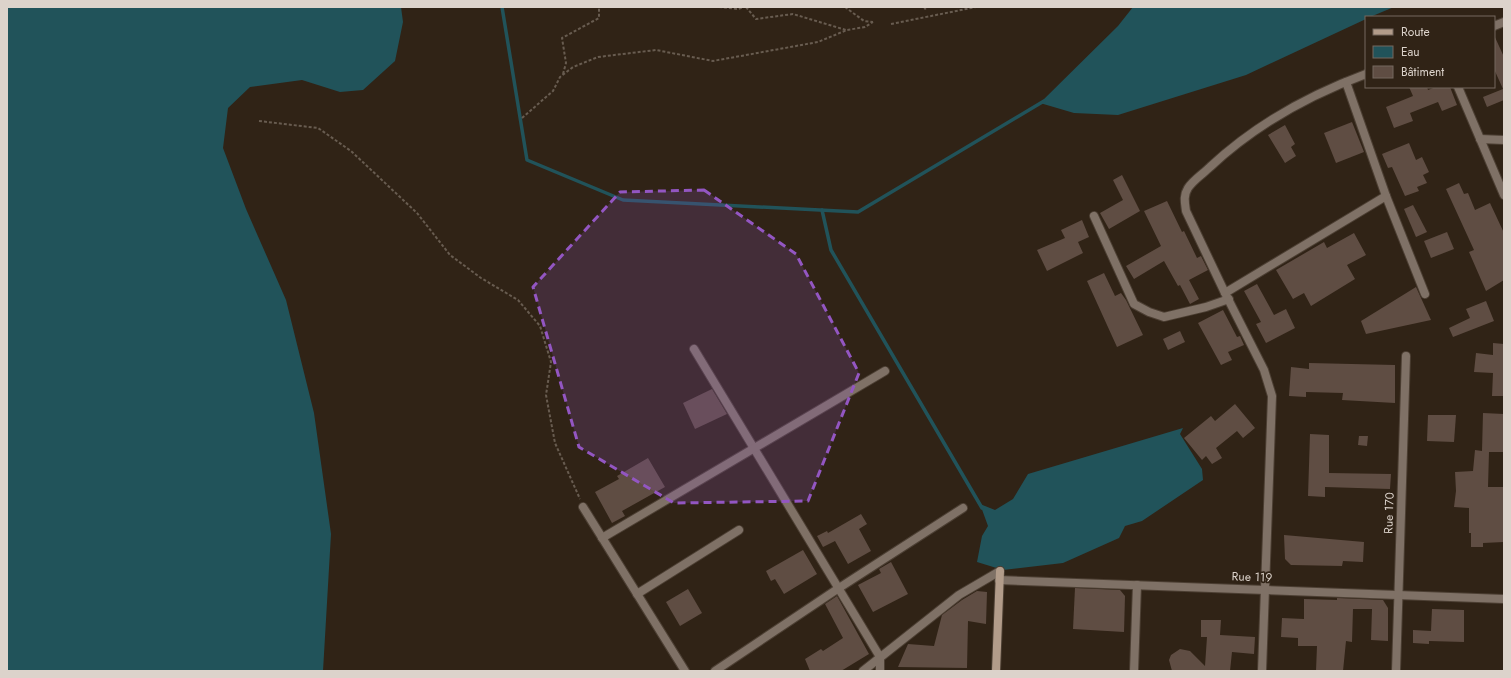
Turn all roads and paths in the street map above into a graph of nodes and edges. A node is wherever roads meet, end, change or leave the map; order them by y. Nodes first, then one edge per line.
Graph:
1 (599, 7) edge
2 (719, 7) edge
3 (745, 7) edge
4 (845, 7) edge
5 (924, 7) edge
6 (976, 7) edge
7 (926, 10) dead end
8 (891, 24) dead end
9 (847, 30) junction
10 (1365, 74) edge
11 (563, 75) junction
12 (1346, 82) junction
13 (1458, 88) edge
14 (522, 118) dead end
15 (259, 121) dead end
16 (1480, 139) junction
17 (1504, 140) edge
18 (1504, 195) edge
19 (1386, 196) junction
20 (1094, 216) dead end
21 (1425, 294) dead end
22 (1227, 296) junction
23 (694, 349) dead end
24 (1406, 356) dead end
25 (885, 371) dead end
26 (754, 448) junction
27 (583, 506) joint
28 (963, 508) dead end
29 (739, 530) dead end
30 (602, 538) junction
31 (999, 580) junction
32 (1138, 585) junction
33 (839, 588) junction
34 (1265, 590) junction
35 (637, 594) junction
36 (1399, 595) junction
37 (1504, 599) edge
38 (880, 657) junction
39 (685, 671) edge
40 (715, 671) edge
41 (863, 671) edge
42 (880, 671) edge
43 (996, 671) edge
44 (1134, 671) edge
45 (1262, 671) edge
46 (1396, 671) edge

1 - 11 path
2 - 3 path
3 - 9 path
4 - 9 path
5 - 7 path
6 - 8 path
9 - 11 path
10 - 12 street
11 - 14 path
12 - 19 street
12 - 22 street
13 - 16 street
15 - 27 path
16 - 17 street
16 - 18 street
19 - 21 street
19 - 22 street
20 - 22 street
22 - 34 street
23 - 26 street
24 - 36 street, Rue 170
25 - 26 street
26 - 30 street
26 - 33 street
27 - 30 street
28 - 33 street
29 - 35 street
30 - 35 street
31 - 32 street, Rue 119
31 - 38 street
31 - 43 street
32 - 34 street, Rue 119
32 - 44 street
33 - 38 street
33 - 40 street
34 - 36 street, Rue 119
34 - 45 street
35 - 39 street
36 - 37 street, Rue 119
36 - 46 street, Rue 170
38 - 41 street
38 - 42 street

